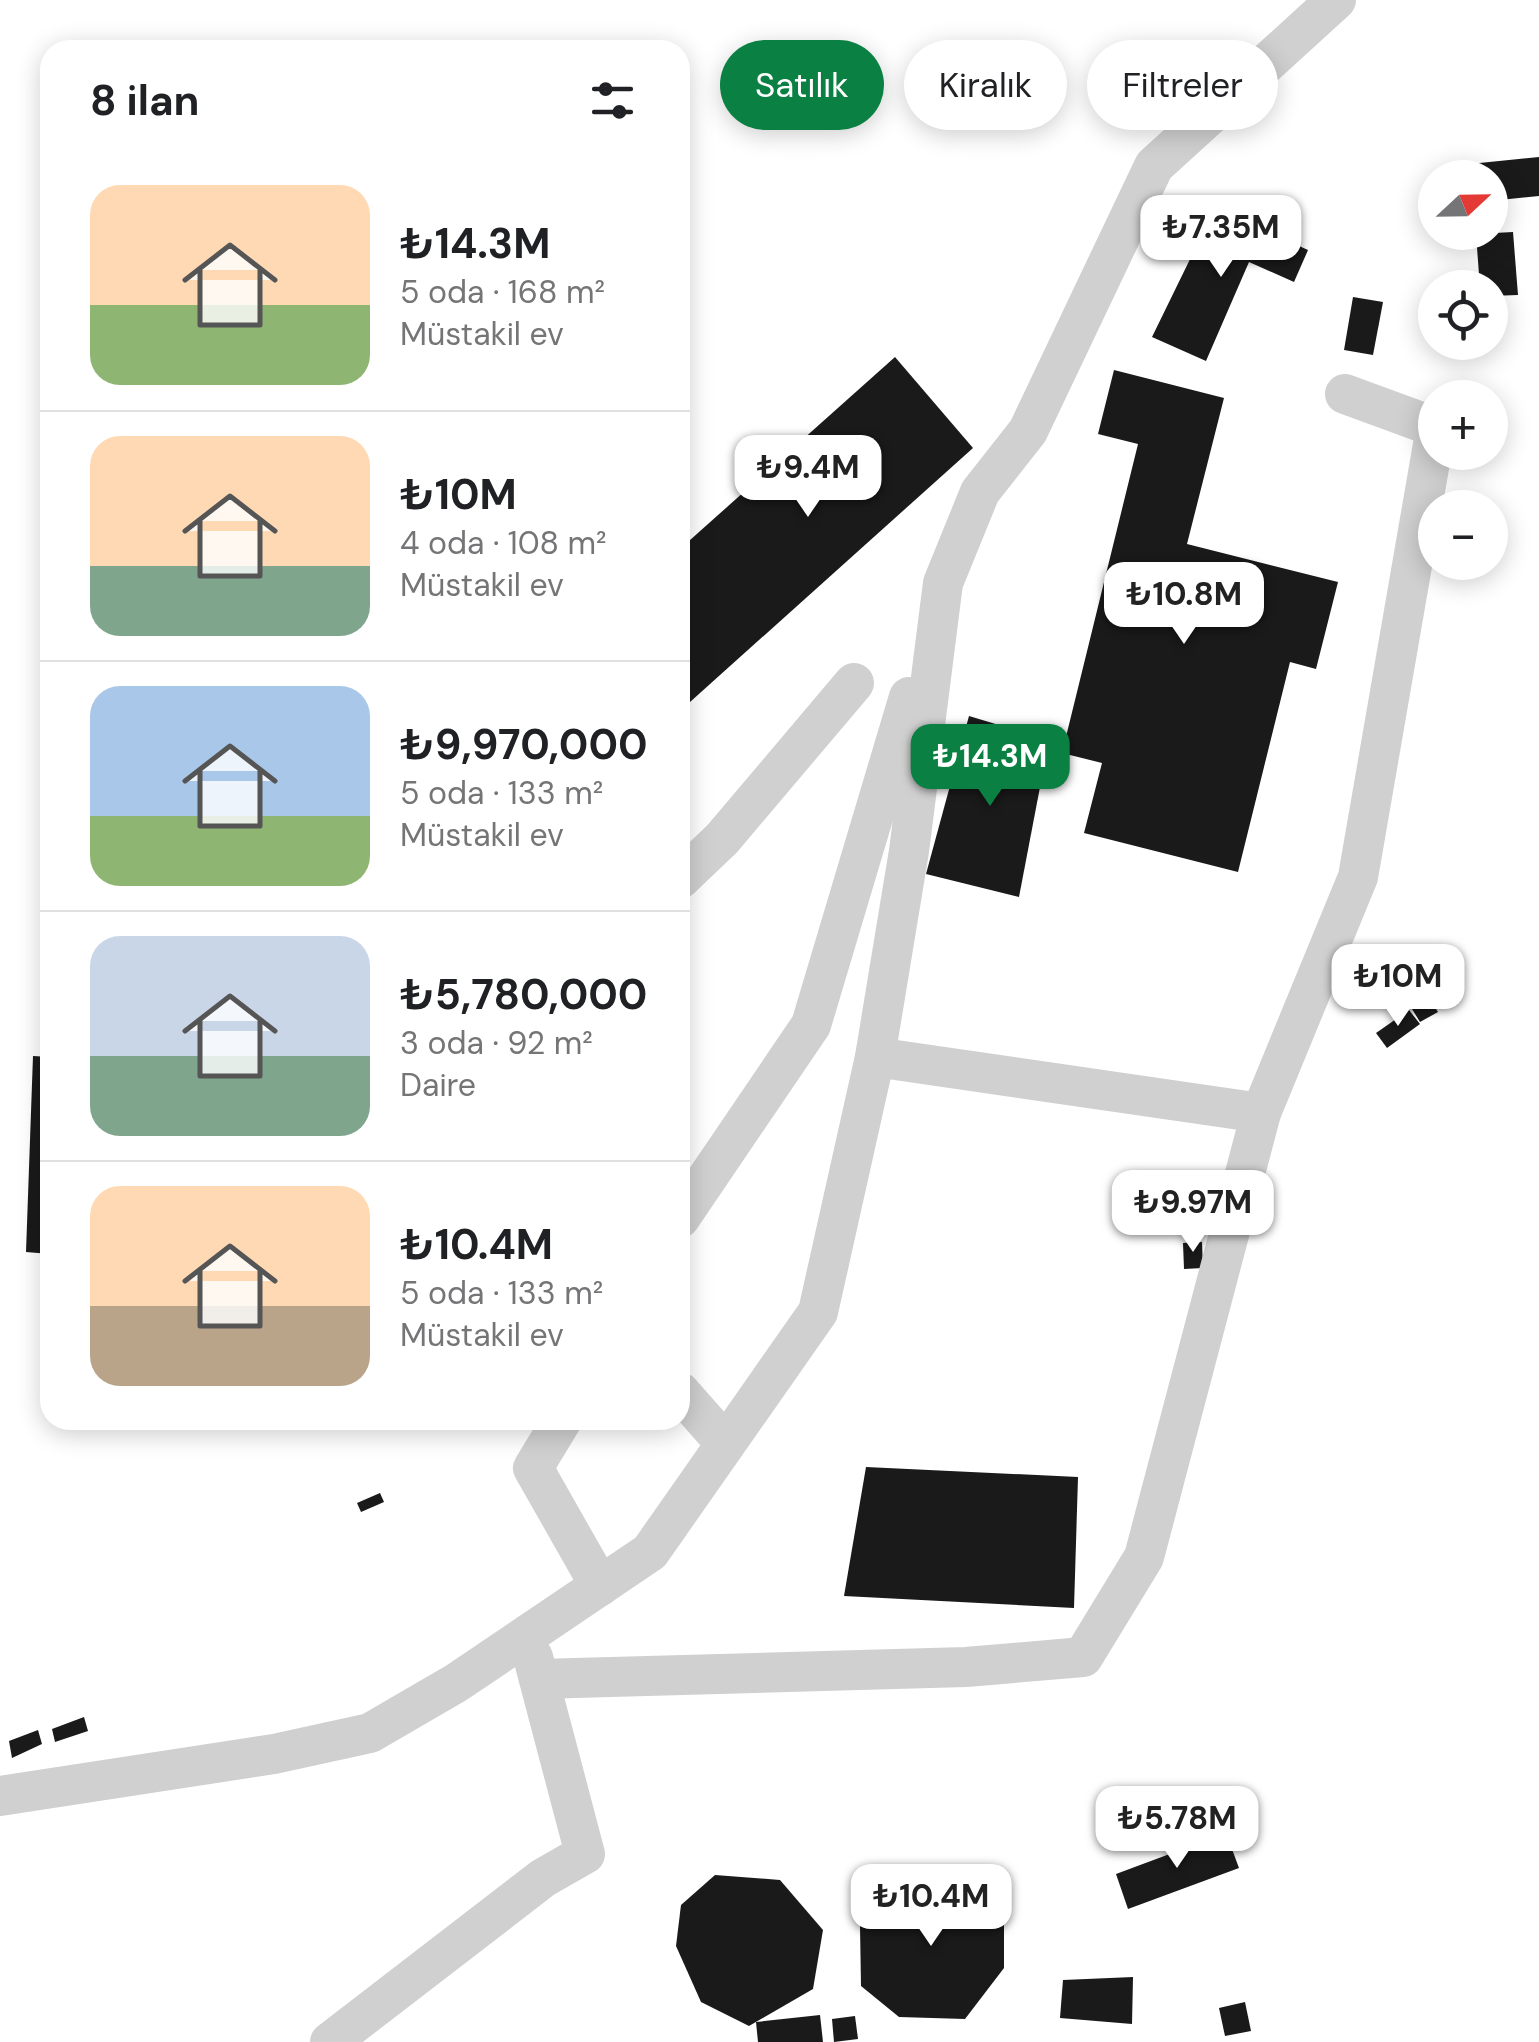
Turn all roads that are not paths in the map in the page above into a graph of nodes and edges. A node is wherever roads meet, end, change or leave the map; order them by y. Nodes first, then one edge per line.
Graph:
1 (1336, 0) edge
2 (1345, 394) dead end
3 (1418, 423) edge
4 (1428, 470) edge
5 (943, 583) junction
6 (854, 683) dead end
7 (690, 870) edge
8 (875, 1057) junction
9 (1261, 1113) junction
10 (690, 1203) edge
11 (690, 1403) edge
12 (556, 1430) edge
13 (725, 1443) junction
14 (600, 1586) junction
15 (527, 1634) junction
16 (539, 1679) junction
17 (0, 1796) edge
18 (330, 2042) edge

1 - 5 street
2 - 3 street
4 - 9 street
5 - 8 street
5 - 10 street
6 - 7 street
8 - 9 street
8 - 13 street
9 - 16 street
11 - 13 street
12 - 14 street
13 - 14 street
14 - 15 street
15 - 16 street
15 - 17 street
16 - 18 street

